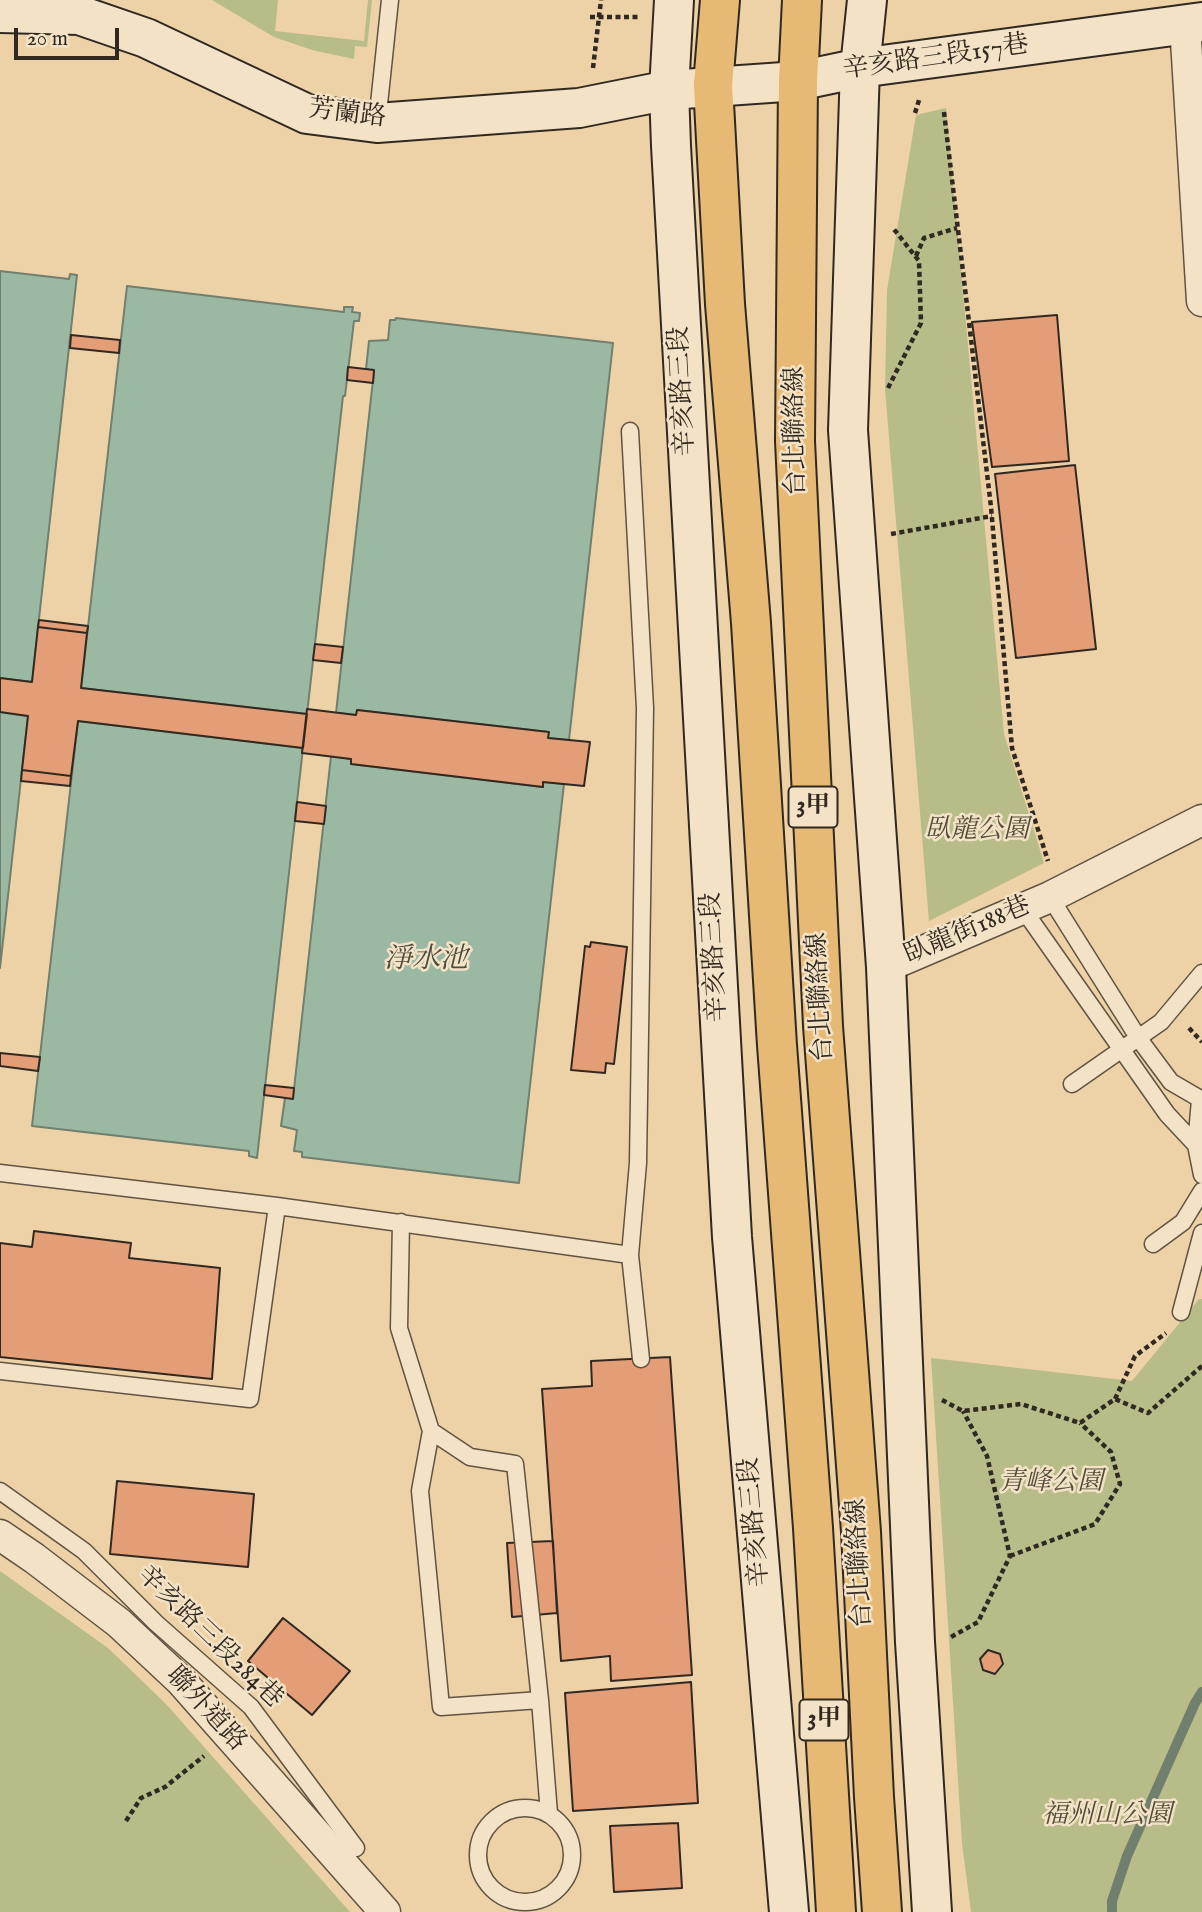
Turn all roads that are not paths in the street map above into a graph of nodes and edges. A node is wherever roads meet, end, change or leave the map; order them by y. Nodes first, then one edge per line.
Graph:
1 (390, 0) edge
2 (674, 0) edge
3 (802, 0) edge
4 (867, 0) edge
5 (719, 9) edge
6 (0, 13) edge
7 (1194, 23) edge
8 (860, 68) junction
9 (798, 81) junction
10 (713, 85) junction
11 (669, 90) junction
12 (377, 123) junction
13 (1201, 287) edge
14 (630, 431) dead end
15 (1202, 820) edge
16 (1037, 903) junction
17 (886, 967) junction
18 (1202, 973) edge
19 (1139, 1039) junction
20 (1121, 1050) junction
21 (1072, 1084) dead end
22 (1201, 1100) edge
23 (1196, 1145) junction
24 (0, 1173) edge
25 (1202, 1175) edge
26 (1202, 1191) edge
27 (277, 1206) junction
28 (401, 1222) junction
29 (1202, 1233) edge
30 (1153, 1244) dead end
31 (630, 1255) junction
32 (1181, 1312) road end
33 (640, 1359) dead end
34 (0, 1371) edge
35 (431, 1431) junction
36 (0, 1491) edge
37 (0, 1535) edge
38 (540, 1700) junction
39 (549, 1814) junction
40 (356, 1848) dead end
41 (385, 1912) edge
42 (789, 1912) edge
43 (836, 1912) edge
44 (882, 1912) edge
45 (932, 1912) edge

1 - 12 lane
2 - 11 main road, 辛亥路三段
3 - 9 main road, 台北聯絡線
4 - 8 main road
5 - 10 main road
6 - 12 main road, 芳蘭路
7 - 8 main road, 辛亥路三段157巷
7 - 13 street
8 - 9 main road, 辛亥路三段157巷
8 - 17 main road
9 - 10 main road, 辛亥路三段157巷
9 - 44 main road, 台北聯絡線 / 3甲
10 - 11 main road, 辛亥路三段157巷
10 - 43 main road, 台北聯絡線 / 3甲
11 - 12 main road, 芳蘭路
11 - 42 main road, 辛亥路三段
14 - 31 lane
15 - 16 street, 臥龍街188巷
16 - 17 street, 臥龍街188巷
16 - 19 lane, 臥龍街188巷
16 - 20 lane
17 - 45 main road
18 - 19 lane
19 - 20 lane
19 - 22 lane, 臥龍街188巷
20 - 21 lane
20 - 23 lane
22 - 23 lane
23 - 25 lane
24 - 27 lane
26 - 30 lane
27 - 28 lane
27 - 34 lane
28 - 31 lane
28 - 35 lane
29 - 32 lane
31 - 33 lane
35 - 38 lane
35 - 38 lane
36 - 40 lane, 辛亥路三段284巷
37 - 41 street, 聯外道路
38 - 39 lane
39 - 39 lane

